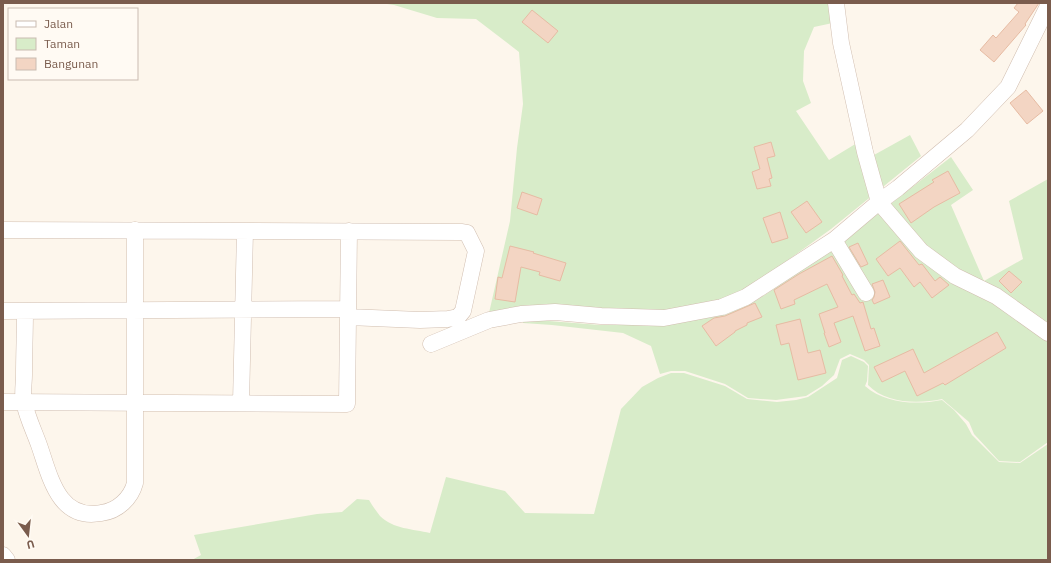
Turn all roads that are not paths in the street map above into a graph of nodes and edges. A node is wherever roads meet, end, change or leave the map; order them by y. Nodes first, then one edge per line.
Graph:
1 (836, 3) edge
2 (1048, 6) edge
3 (879, 202) junction
4 (3, 230) edge
5 (135, 230) junction
6 (245, 230) junction
7 (349, 231) junction
8 (834, 240) junction
9 (866, 293) dead end
10 (135, 310) junction
11 (243, 310) junction
12 (3, 311) edge
13 (25, 311) junction
14 (348, 313) junction
15 (1048, 332) edge
16 (431, 344) dead end
17 (3, 402) edge
18 (24, 402) junction
19 (135, 402) junction
20 (241, 403) junction
21 (3, 555) edge
22 (7, 560) edge

1 - 3 street
2 - 3 street
3 - 8 street
3 - 15 street
4 - 5 street
5 - 6 street
5 - 10 street
6 - 7 street
6 - 11 street
7 - 14 street
7 - 14 street
8 - 9 street
8 - 16 street
10 - 11 street
10 - 13 street
10 - 19 street
11 - 14 street
11 - 20 street
12 - 13 street
13 - 18 street
14 - 20 street
17 - 18 street
18 - 19 street
18 - 19 street
19 - 20 street
21 - 22 street

